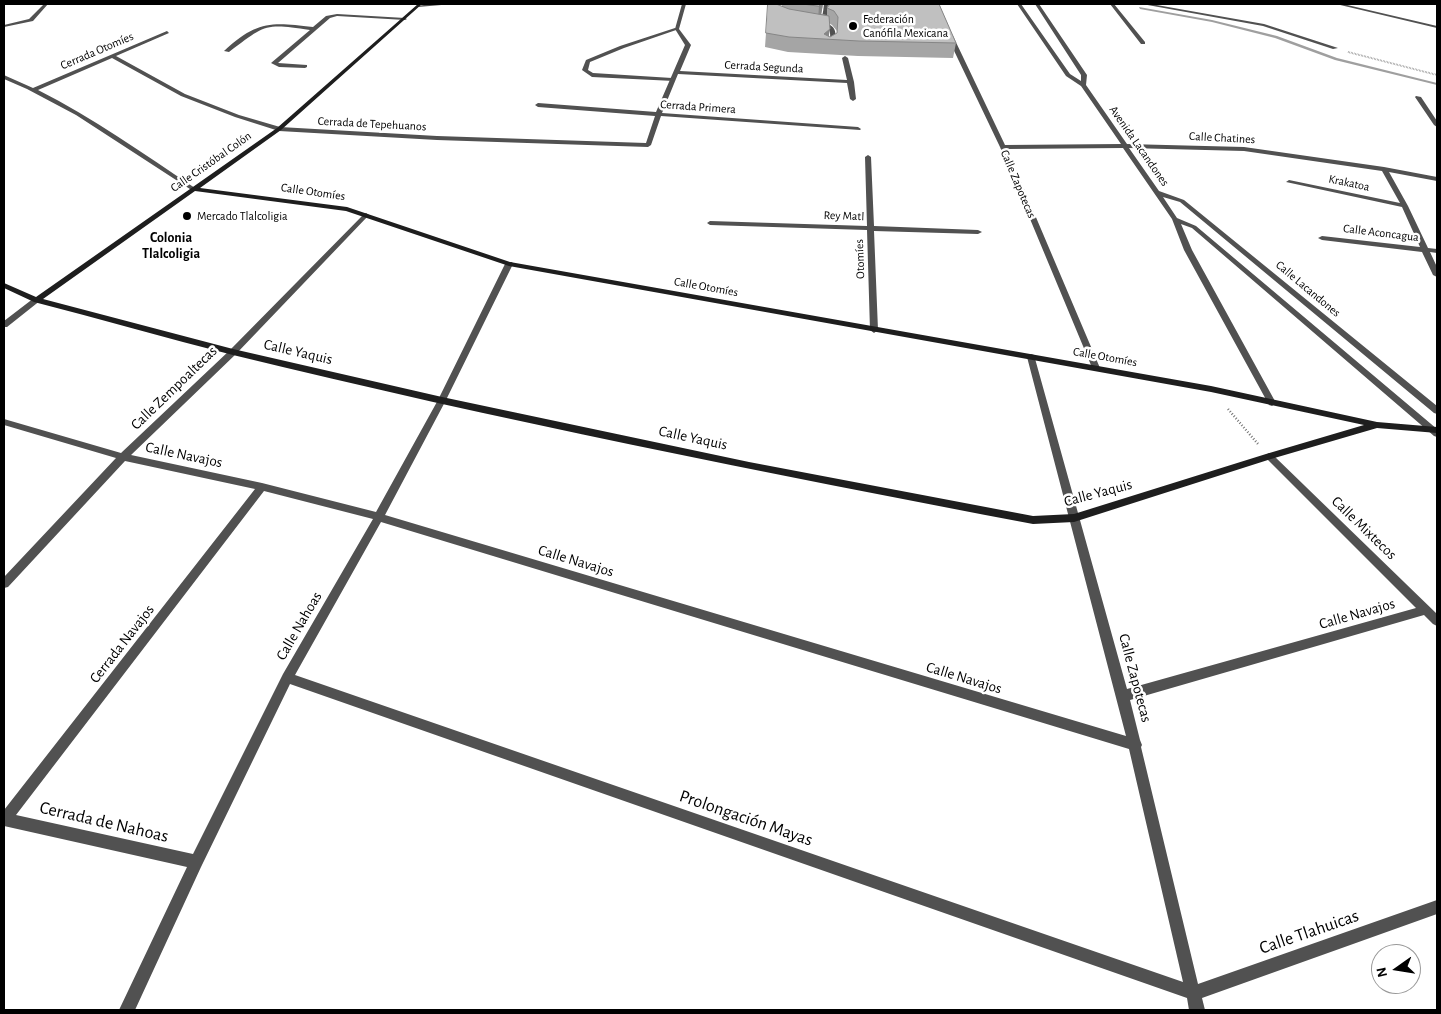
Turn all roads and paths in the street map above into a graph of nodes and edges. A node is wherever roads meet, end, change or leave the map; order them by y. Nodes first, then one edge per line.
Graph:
1 (46, 4) edge
2 (452, 4) edge
3 (684, 4) edge
4 (826, 4) edge
5 (1019, 4) edge
6 (1037, 4) edge
7 (1112, 4) edge
8 (1144, 4) edge
9 (1338, 4) edge
10 (419, 5) edge
11 (1026, 13) junction
12 (1043, 13) junction
13 (405, 19) junction
14 (813, 23) edge
15 (820, 23) junction
16 (4, 26) edge
17 (1437, 27) edge
18 (314, 29) junction
19 (677, 29) junction
20 (947, 31) edge
21 (167, 32) dead end
22 (1038, 32) junction
23 (1055, 32) junction
24 (1142, 43) dead end
25 (828, 48) edge
26 (1335, 48) joint
27 (227, 51) dead end
28 (112, 56) junction
29 (1056, 57) junction
30 (1072, 57) junction
31 (845, 58) edge
32 (305, 66) dead end
33 (676, 72) junction
34 (1437, 75) edge
35 (4, 77) edge
36 (672, 80) junction
37 (851, 82) junction
38 (1083, 85) junction
39 (35, 89) junction
40 (1418, 97) dead end
41 (853, 99) dead end
42 (538, 105) dead end
43 (658, 115) junction
44 (1437, 125) edge
45 (279, 129) junction
46 (858, 130) dead end
47 (1124, 146) junction
48 (1003, 147) junction
49 (868, 157) dead end
50 (1384, 168) junction
51 (1437, 179) edge
52 (1288, 182) dead end
53 (193, 189) junction
54 (1158, 193) junction
55 (1405, 206) junction
56 (366, 215) junction
57 (1175, 219) junction
58 (710, 223) dead end
59 (870, 228) junction
60 (978, 232) dead end
61 (1322, 238) dead end
62 (1426, 250) junction
63 (1437, 251) edge
64 (509, 264) junction
65 (1437, 275) edge
66 (4, 285) edge
67 (37, 300) junction
68 (4, 325) edge
69 (874, 330) junction
70 (233, 352) junction
71 (1032, 356) junction
72 (1096, 368) junction
73 (1211, 389) junction
74 (442, 400) junction
75 (1272, 402) junction
76 (1437, 411) edge
77 (4, 422) edge
78 (1377, 425) junction
79 (1435, 431) edge
80 (1269, 456) junction
81 (123, 457) junction
82 (262, 487) junction
83 (379, 517) junction
84 (1074, 518) junction
85 (4, 584) edge
86 (1426, 610) junction
87 (1437, 621) edge
88 (287, 678) junction
89 (1123, 696) junction
90 (1136, 745) junction
91 (4, 819) edge
92 (196, 862) junction
93 (1437, 907) edge
94 (1194, 993) junction
95 (127, 1010) edge
96 (1198, 1010) edge

1 - 16 street
2 - 10 street
3 - 19 street
4 - 15 street
5 - 11 street, Avenida Lacandones
6 - 12 street, Avenida Lacandones
7 - 24 street
8 - 26 street
9 - 17 street
10 - 13 street, Calle Cristóbal Colón
11 - 12 street
11 - 22 street, Avenida Lacandones
12 - 23 street, Avenida Lacandones
13 - 18 street
13 - 45 street, Calle Cristóbal Colón
14 - 15 street
15 - 25 street
18 - 27 street
18 - 32 street
19 - 33 street
19 - 36 street
20 - 48 street, Calle Zapotecas
21 - 28 street, Cerrada Otomíes
22 - 23 street
22 - 29 street, Avenida Lacandones
23 - 30 street, Avenida Lacandones
26 - 34 path
28 - 39 street, Cerrada Otomíes
28 - 45 street, Cerrada de Tepehuanos
29 - 30 street
29 - 38 street, Avenida Lacandones
30 - 38 street, Avenida Lacandones
31 - 37 street
33 - 36 street
33 - 37 street, Cerrada Segunda
35 - 39 street, Calle Otomíes
36 - 43 street
37 - 41 street
38 - 47 street, Avenida Lacandones
39 - 53 street, Calle Otomíes
40 - 44 street
42 - 43 street, Cerrada Primera
43 - 45 street, Cerrada de Tepehuanos
43 - 46 street, Cerrada Primera
45 - 53 street, Calle Cristóbal Colón
47 - 48 street, Calle Chatines
47 - 50 street, Calle Chatines
47 - 54 street, Avenida Lacandones
48 - 72 street, Calle Zapotecas
49 - 59 street, Otomíes
50 - 51 street, Calle Chatines
50 - 55 street
52 - 55 street, Krakatoa
53 - 56 street, Calle Otomíes
53 - 67 street, Calle Cristóbal Colón
54 - 57 street, Avenida Lacandones
54 - 76 street, Calle Lacandones
55 - 62 street
56 - 64 street, Calle Otomíes
56 - 70 street, Calle Zempoaltecas
57 - 75 street
57 - 79 street, Calle Lacandones
58 - 59 street, Rey Matl
59 - 60 street, Rey Matl
59 - 69 street, Otomíes
61 - 62 street, Calle Aconcagua
62 - 63 street, Calle Aconcagua
62 - 65 street
64 - 69 street, Calle Otomíes
64 - 74 street, Calle Nahoas
66 - 67 street, Calle Yaquis
67 - 68 street, Calle Cristóbal Colón
67 - 70 street, Calle Yaquis
69 - 71 street, Calle Otomíes
70 - 74 street, Calle Yaquis
70 - 81 street, Calle Zempoaltecas
71 - 72 street, Calle Otomíes
71 - 84 street, Calle Zapotecas
72 - 73 street, Calle Otomíes
73 - 75 street, Calle Otomíes
73 - 80 path
74 - 83 street, Calle Nahoas
74 - 84 street, Calle Yaquis
75 - 78 street, Calle Otomíes
77 - 81 street, Calle Navajos
78 - 79 street, Calle Otomíes
78 - 80 street, Calle Yaquis
80 - 84 street, Calle Yaquis
80 - 86 street, Calle Mixtecos
81 - 82 street, Calle Navajos
81 - 85 street, Calle Zempoaltecas
82 - 83 street, Calle Navajos
82 - 91 street, Cerrada Navajos
83 - 88 street, Calle Nahoas
83 - 90 street, Calle Navajos
84 - 89 street, Calle Zapotecas
86 - 87 street, Calle Mixtecos
86 - 89 street, Calle Navajos
88 - 92 street, Calle Nahoas
88 - 94 street, Prolongación Mayas
89 - 90 street, Calle Zapotecas
90 - 94 street, Calle Zapotecas
91 - 92 street, Cerrada de Nahoas
92 - 95 street, Calle Nahoas
93 - 94 street, Calle Tlahuicas
94 - 96 street, Calle Zapotecas

